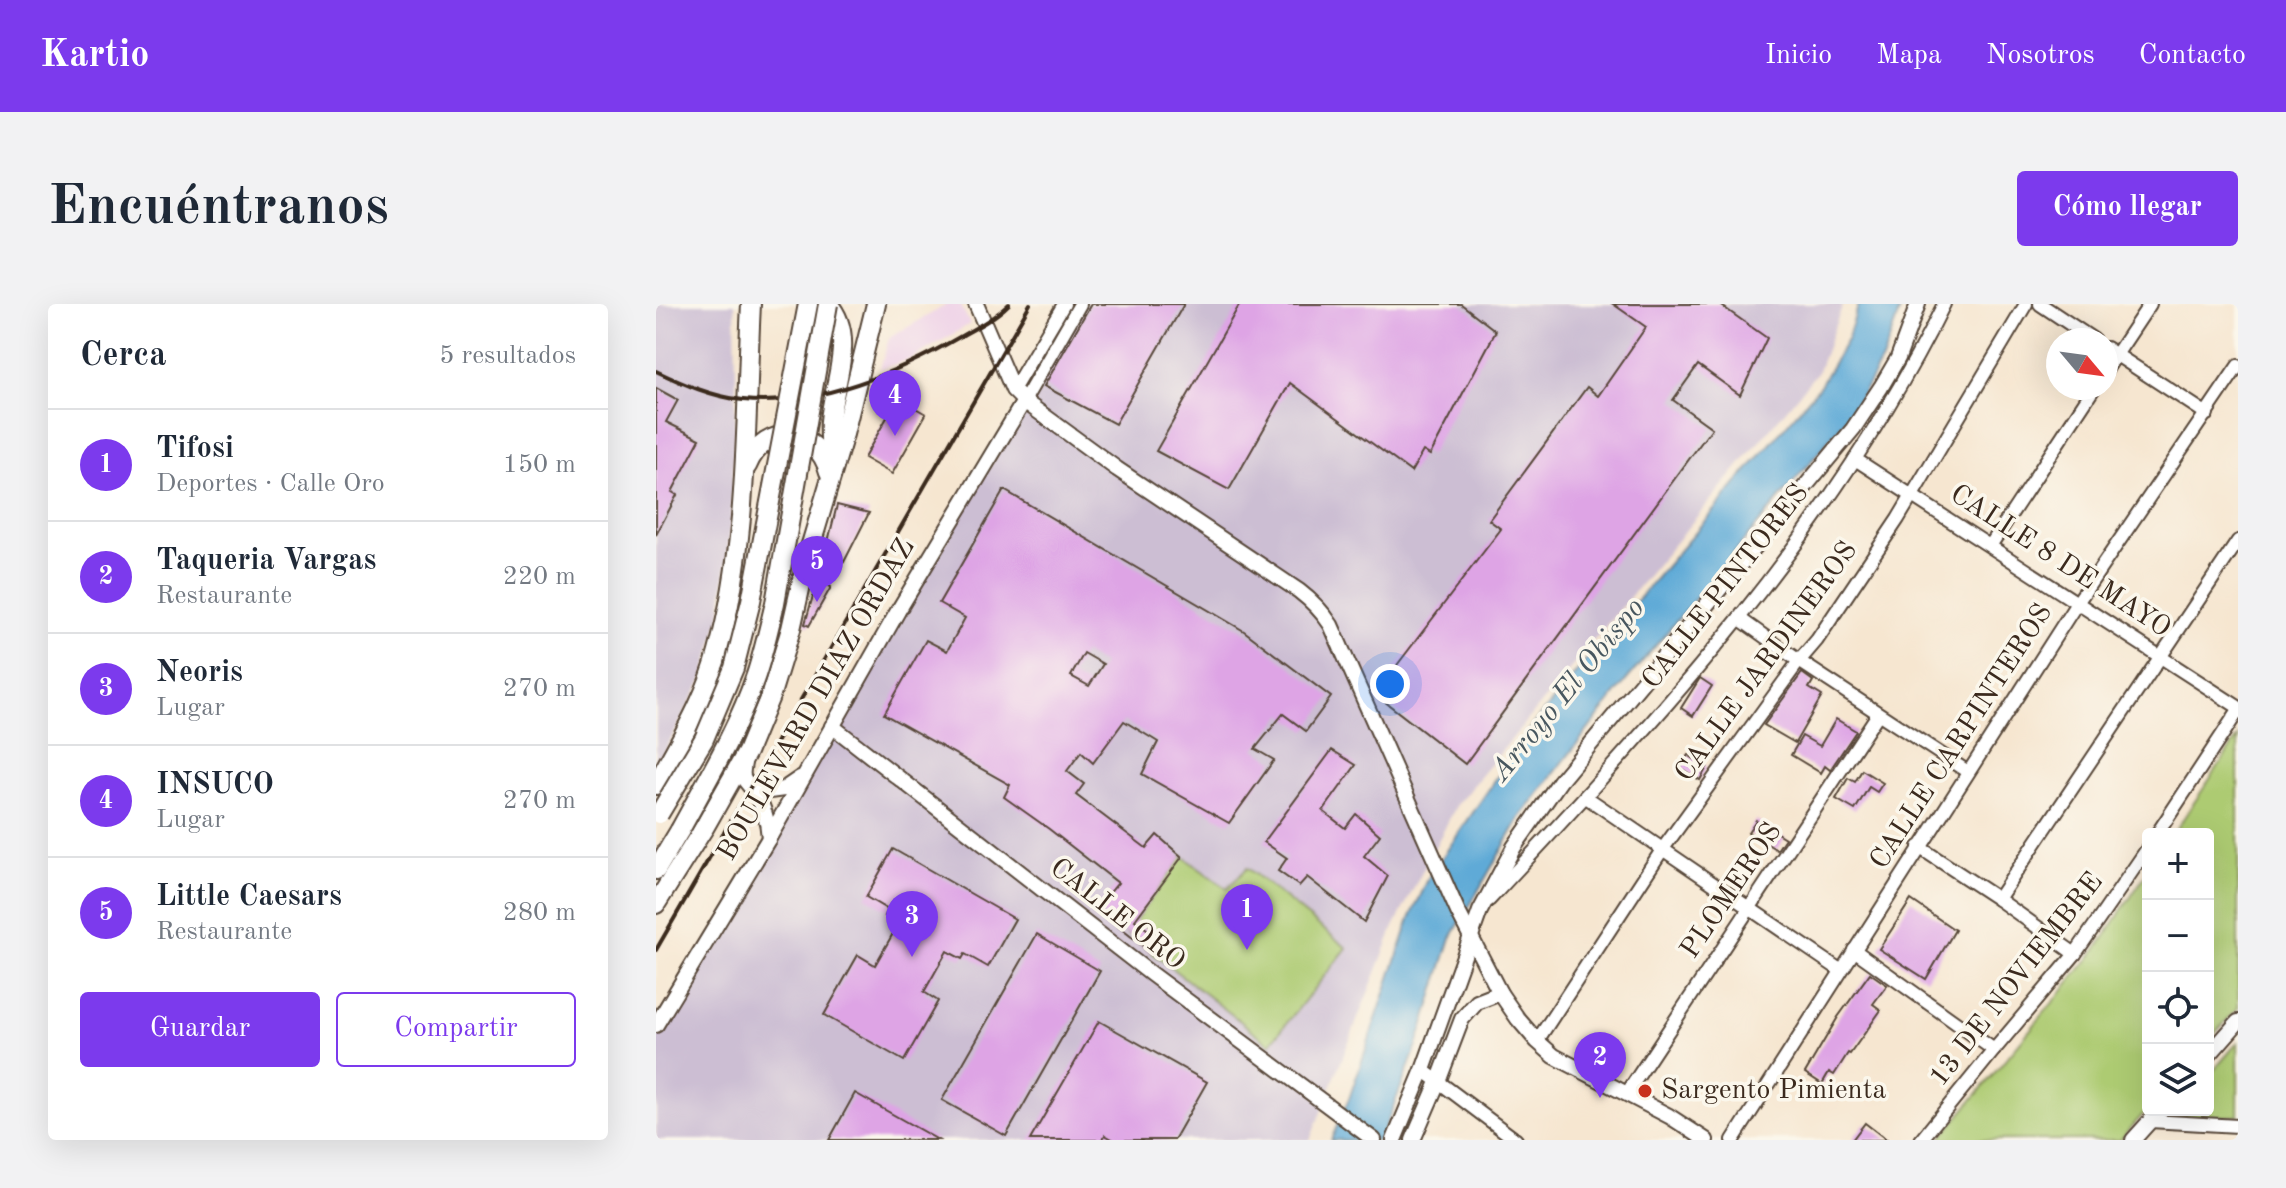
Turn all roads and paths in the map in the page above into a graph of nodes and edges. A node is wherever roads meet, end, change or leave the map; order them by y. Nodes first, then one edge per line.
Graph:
1 (751, 304) edge
2 (808, 304) edge
3 (828, 304) edge
4 (876, 304) edge
5 (976, 304) edge
6 (1064, 304) edge
7 (1080, 304) edge
8 (1918, 304) edge
9 (1944, 304) edge
10 (2026, 304) edge
11 (2040, 304) edge
12 (2150, 304) edge
13 (2076, 328) edge
14 (2118, 343) edge
15 (2118, 357) edge
16 (2238, 366) edge
17 (1019, 396) junction
18 (2086, 400) edge
19 (2207, 414) junction
20 (1855, 459) junction
21 (832, 474) junction
22 (745, 479) junction
23 (1911, 494) junction
24 (2238, 541) edge
25 (1990, 546) junction
26 (2077, 603) junction
27 (1740, 619) junction
28 (2160, 655) junction
29 (1799, 661) junction
30 (2238, 709) edge
31 (1878, 714) junction
32 (832, 726) junction
33 (747, 752) junction
34 (808, 769) junction
35 (1968, 772) junction
36 (656, 785) edge
37 (755, 793) junction
38 (1586, 797) junction
39 (658, 817) edge
40 (2161, 828) edge
41 (769, 838) junction
42 (1919, 847) junction
43 (1662, 850) junction
44 (2142, 857) edge
45 (656, 870) edge
46 (1998, 899) junction
47 (656, 904) edge
48 (1750, 907) junction
49 (1480, 911) junction
50 (1470, 936) junction
51 (1854, 950) junction
52 (2075, 954) junction
53 (1840, 970) junction
54 (1500, 993) junction
55 (2238, 1022) edge
56 (656, 1025) edge
57 (1537, 1041) junction
58 (2214, 1049) edge
59 (1994, 1050) junction
60 (1423, 1070) junction
61 (1438, 1082) junction
62 (1627, 1093) junction
63 (2155, 1116) edge
64 (2188, 1125) junction
65 (2238, 1126) edge
66 (1687, 1135) edge
67 (1374, 1140) edge
68 (1394, 1140) edge
69 (1413, 1140) edge
70 (1516, 1140) edge
71 (1706, 1140) edge
72 (1733, 1140) edge
73 (1921, 1140) edge
74 (2133, 1140) edge
75 (2187, 1140) edge

1 - 22 main road
2 - 39 main road, bridge
3 - 21 main road
3 - 45 main road, bridge
4 - 21 main road
5 - 17 street
6 - 17 street
7 - 17 street
8 - 49 street
9 - 20 street, CALLE PINTORES
10 - 23 street, CALLE JARDINEROS
11 - 13 street
12 - 14 street
15 - 19 street
16 - 19 street, CALLE CARPINTEROS
17 - 32 street, BOULEVARD DIAZ ORDAZ
17 - 50 street
18 - 25 street
19 - 26 street, CALLE CARPINTEROS
20 - 23 street, CALLE 8 DE MAYO
20 - 27 street, CALLE PINTORES
21 - 22 main road
21 - 33 main road
22 - 36 main road
23 - 25 street, CALLE 8 DE MAYO
23 - 29 street, CALLE JARDINEROS
24 - 28 street
25 - 26 street, CALLE 8 DE MAYO
26 - 28 street, CALLE 8 DE MAYO
26 - 35 street, CALLE CARPINTEROS
27 - 29 street
27 - 38 street, CALLE PINTORES
28 - 30 street, CALLE 8 DE MAYO
28 - 46 street
29 - 31 street
29 - 43 street, CALLE JARDINEROS
30 - 40 street
31 - 35 street
31 - 48 street, PLOMEROS
32 - 34 street, BOULEVARD DIAZ ORDAZ
32 - 67 street, CALLE ORO
33 - 37 street
33 - 47 main road
34 - 37 street
34 - 41 street, BOULEVARD DIAZ ORDAZ
35 - 42 street, CALLE CARPINTEROS
37 - 41 street
38 - 43 street
38 - 49 street, CALLE PINTORES
41 - 56 street, BOULEVARD DIAZ ORDAZ
42 - 46 street
42 - 51 street, CALLE CARPINTEROS
43 - 48 street
43 - 57 street, CALLE JARDINEROS
44 - 52 street, 13 DE NOVIEMBRE
46 - 52 street
48 - 53 street
48 - 62 street, PLOMEROS
49 - 50 street
50 - 54 street
50 - 60 street
51 - 53 street, CALLE CARPINTEROS
51 - 59 street
52 - 59 street, 13 DE NOVIEMBRE
53 - 72 street, CALLE CARPINTEROS
54 - 57 street
54 - 61 street
55 - 58 street
57 - 62 street
59 - 73 street, 13 DE NOVIEMBRE
60 - 61 street
60 - 68 street
61 - 69 street
61 - 70 street
62 - 66 street
63 - 64 street
63 - 74 street
64 - 65 street
64 - 75 street
66 - 71 street

